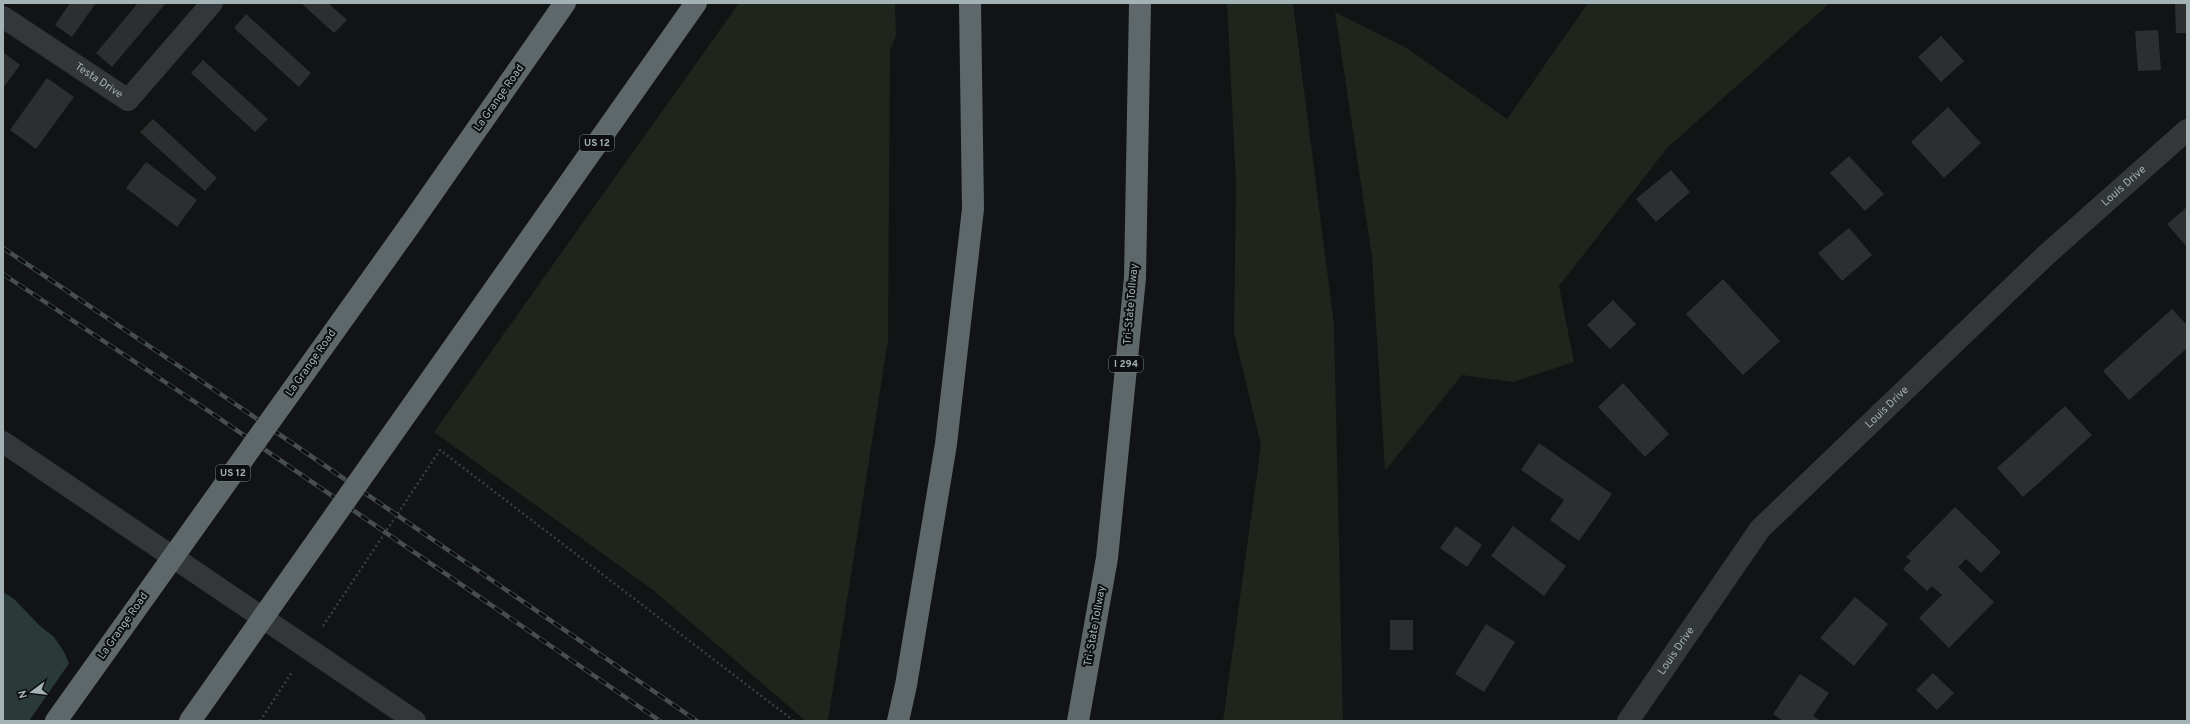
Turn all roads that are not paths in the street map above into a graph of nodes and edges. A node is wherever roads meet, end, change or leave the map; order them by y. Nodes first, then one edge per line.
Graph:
1 (212, 3) edge
2 (565, 3) edge
3 (696, 3) edge
4 (970, 3) edge
5 (1140, 3) edge
6 (3, 17) edge
7 (2187, 130) edge
8 (3, 442) edge
9 (56, 721) edge
10 (190, 721) edge
11 (415, 721) edge
12 (898, 721) edge
13 (1078, 721) edge
14 (1628, 721) edge

1 - 6 street, Testa Drive
2 - 9 highway, La Grange Road / US 12, bridge
3 - 10 highway, US 12, bridge
4 - 12 highway
5 - 13 highway, Tri-State Tollway / I 294
7 - 14 street, Louis Drive
8 - 11 street

